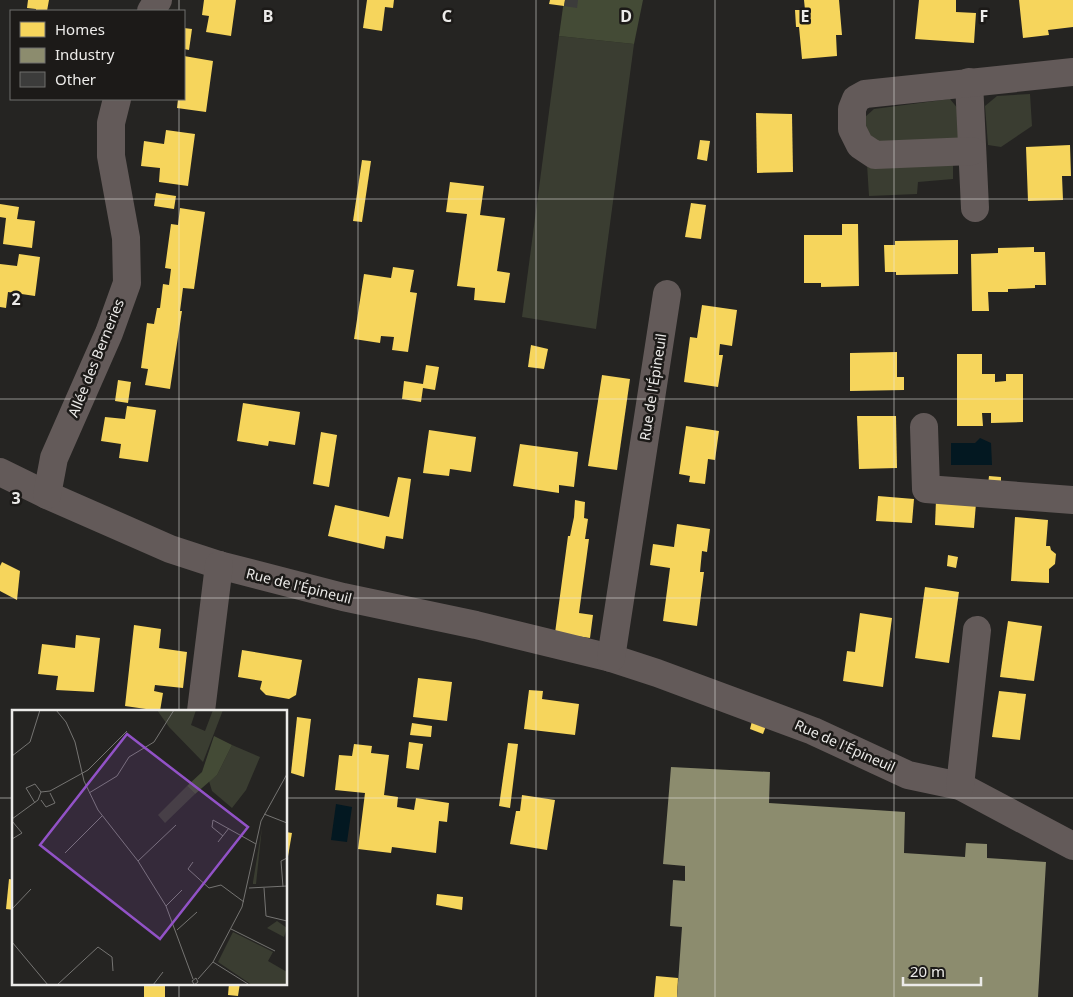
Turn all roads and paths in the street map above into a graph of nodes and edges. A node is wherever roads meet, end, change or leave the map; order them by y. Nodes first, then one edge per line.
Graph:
1 (1073, 72) edge
2 (969, 82) junction
3 (117, 100) edge
4 (972, 151) junction
5 (975, 208) dead end
6 (667, 294) dead end
7 (924, 427) dead end
8 (0, 472) edge
9 (47, 495) junction
10 (1073, 500) edge
11 (219, 565) junction
12 (977, 630) dead end
13 (611, 658) junction
14 (201, 710) edge
15 (960, 786) junction
16 (1073, 846) edge

1 - 2 street
2 - 4 street
2 - 4 street
3 - 9 street, Allée des Berneries
4 - 5 street
6 - 13 street, Rue de l'Épineuil
7 - 10 street
8 - 9 street, Rue de l'Épineuil
9 - 11 street, Rue de l'Épineuil
11 - 13 street, Rue de l'Épineuil
11 - 14 street
12 - 15 street
13 - 15 street, Rue de l'Épineuil
15 - 16 street, Rue de l'Épineuil

